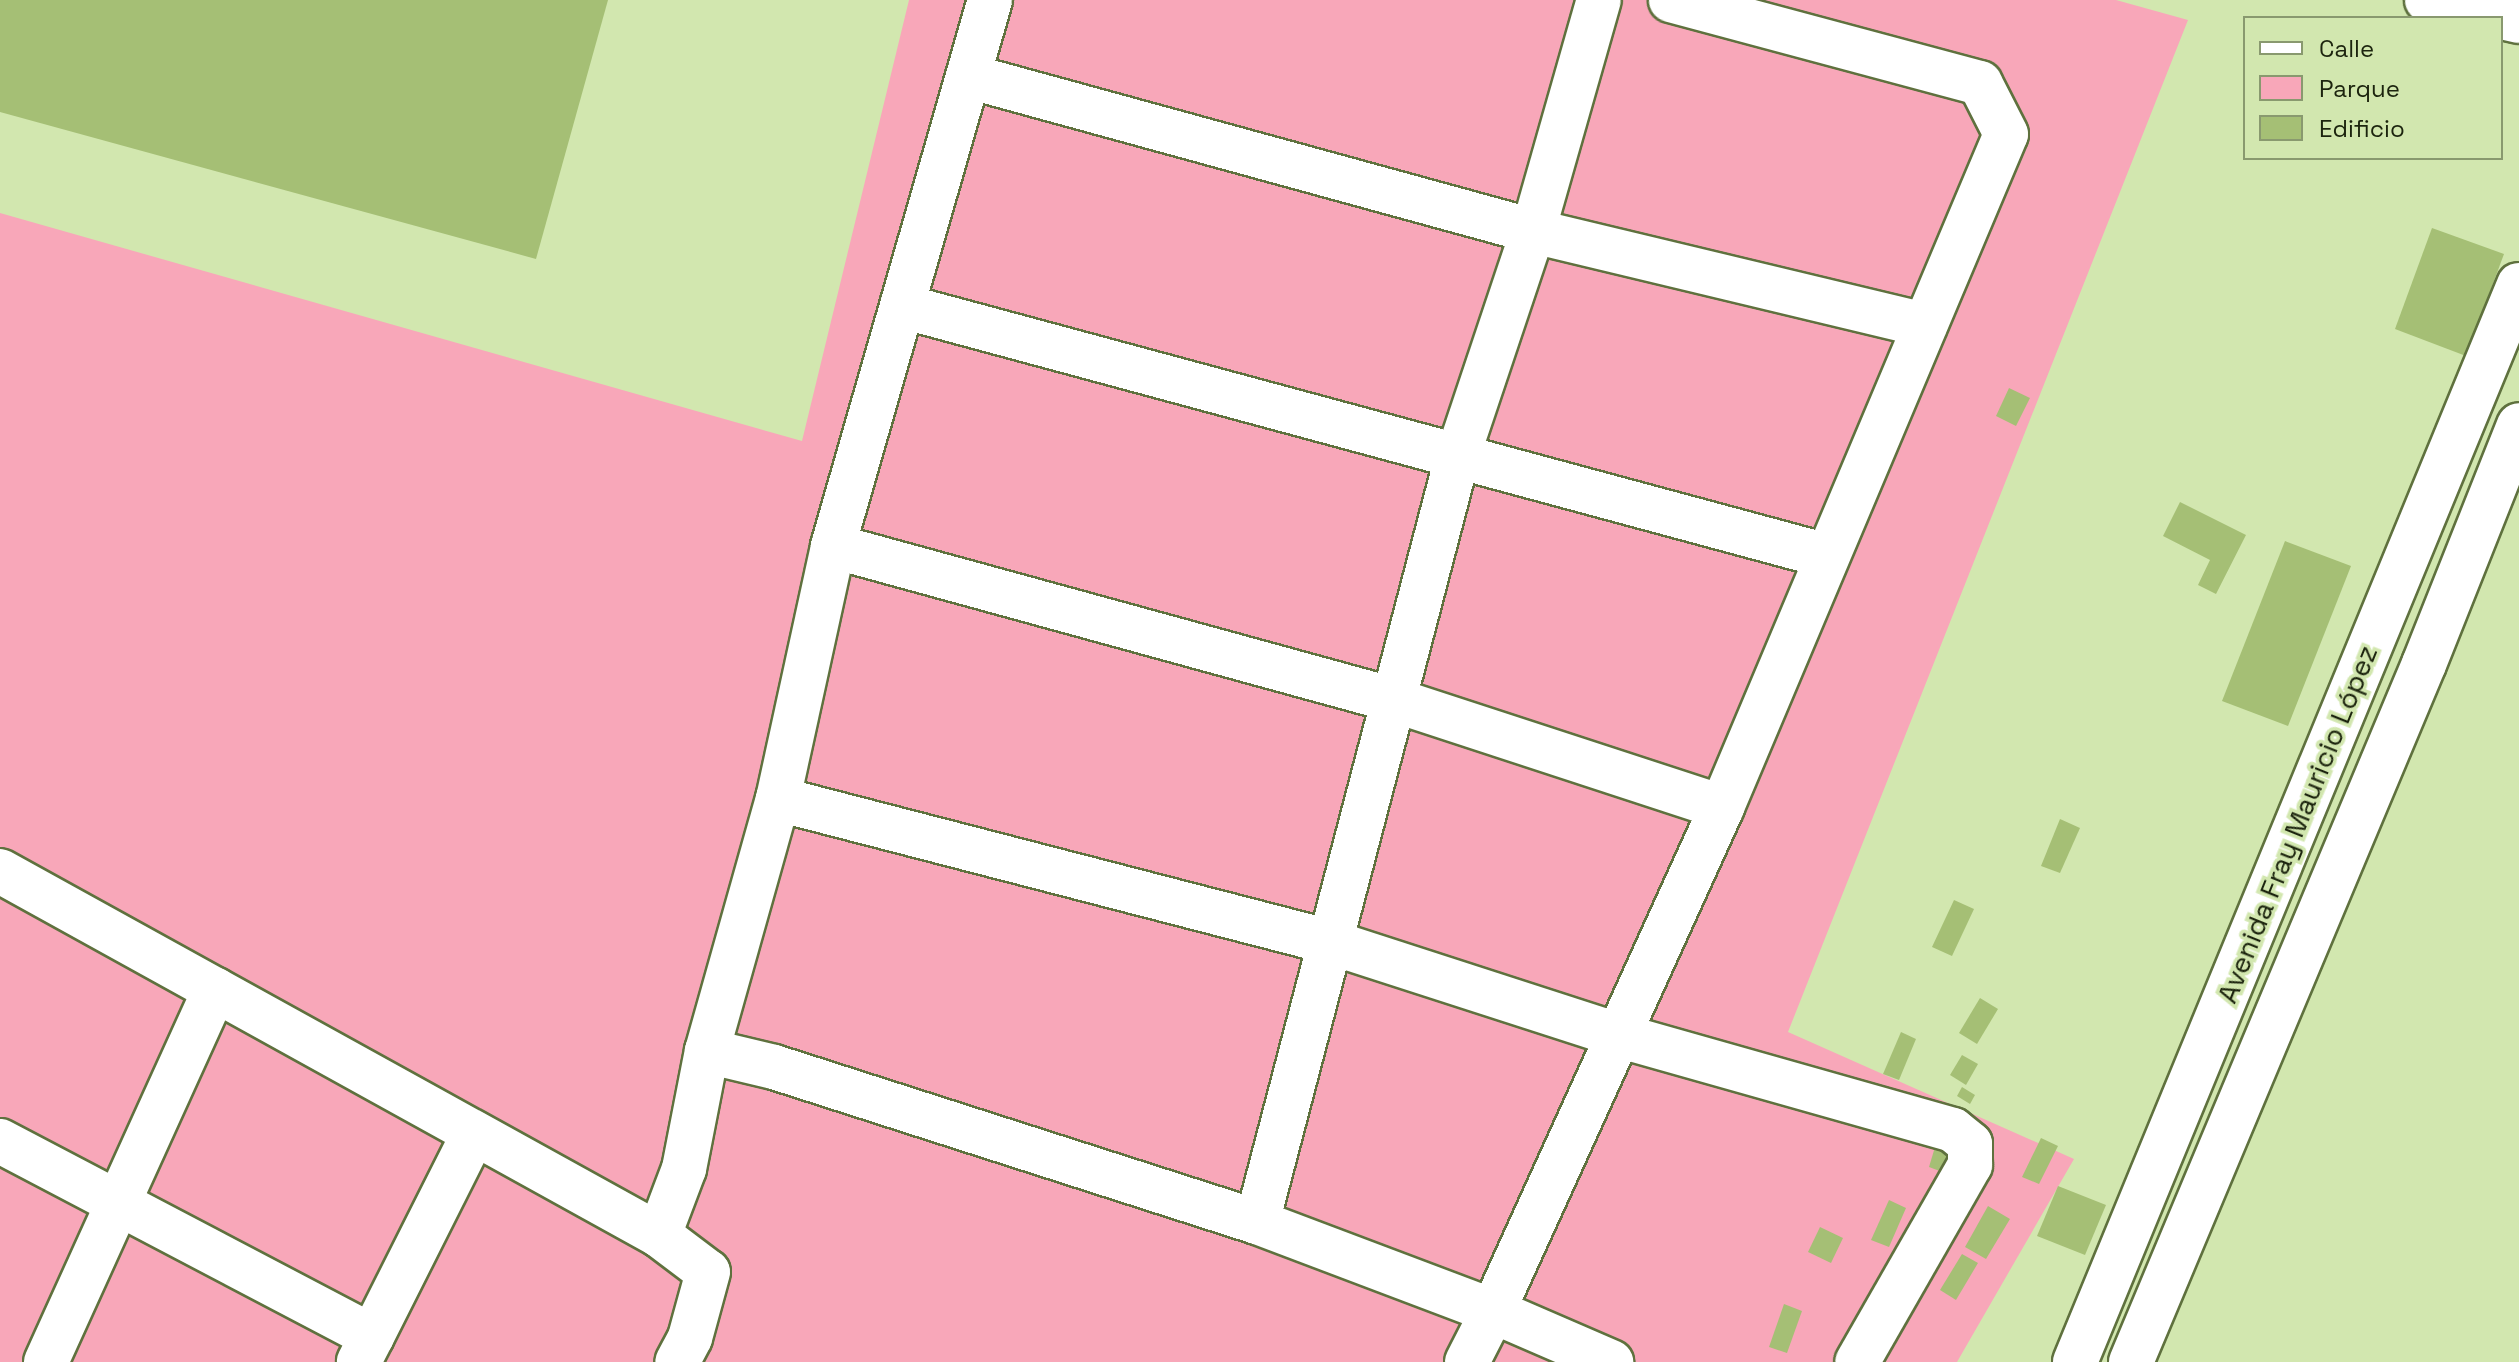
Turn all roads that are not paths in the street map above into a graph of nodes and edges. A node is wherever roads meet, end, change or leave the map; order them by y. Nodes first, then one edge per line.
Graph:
1 (990, 0) edge
2 (1599, 0) edge
3 (1671, 0) edge
4 (2427, 0) edge
5 (2497, 16) edge
6 (968, 76) junction
7 (1533, 231) junction
8 (2519, 285) edge
9 (902, 306) junction
10 (1925, 325) junction
11 (2519, 425) edge
12 (1457, 458) junction
13 (833, 546) junction
14 (1827, 556) junction
15 (1394, 700) junction
16 (778, 799) junction
17 (1722, 807) junction
18 (0, 871) edge
19 (1330, 942) junction
20 (215, 989) junction
21 (1621, 1036) junction
22 (707, 1051) junction
23 (474, 1133) junction
24 (0, 1141) edge
25 (122, 1203) junction
26 (1257, 1222) junction
27 (659, 1235) junction
28 (1493, 1311) junction
29 (366, 1349) edge
30 (46, 1362) edge
31 (677, 1362) edge
32 (1467, 1362) edge
33 (1611, 1362) edge
34 (1857, 1362) edge
35 (2075, 1362) edge
36 (2131, 1362) edge

1 - 6 street
2 - 7 street
3 - 10 street
4 - 5 street
6 - 7 street
6 - 9 street
7 - 10 street
7 - 12 street
8 - 35 street, Avenida Fray Mauricio López
9 - 12 street
9 - 13 street
10 - 14 street
11 - 36 street, Avenida Fray Mauricio López
12 - 14 street
12 - 15 street
13 - 15 street
13 - 16 street
14 - 17 street
15 - 17 street
15 - 19 street
16 - 19 street
16 - 22 street
17 - 21 street
18 - 20 street
19 - 21 street
19 - 26 street
20 - 23 street
20 - 25 street
21 - 28 street
21 - 34 street
22 - 26 street
22 - 27 street
23 - 27 street
23 - 29 street
24 - 25 street
25 - 29 street
25 - 30 street
26 - 28 street
27 - 31 street
28 - 32 street
28 - 33 street

